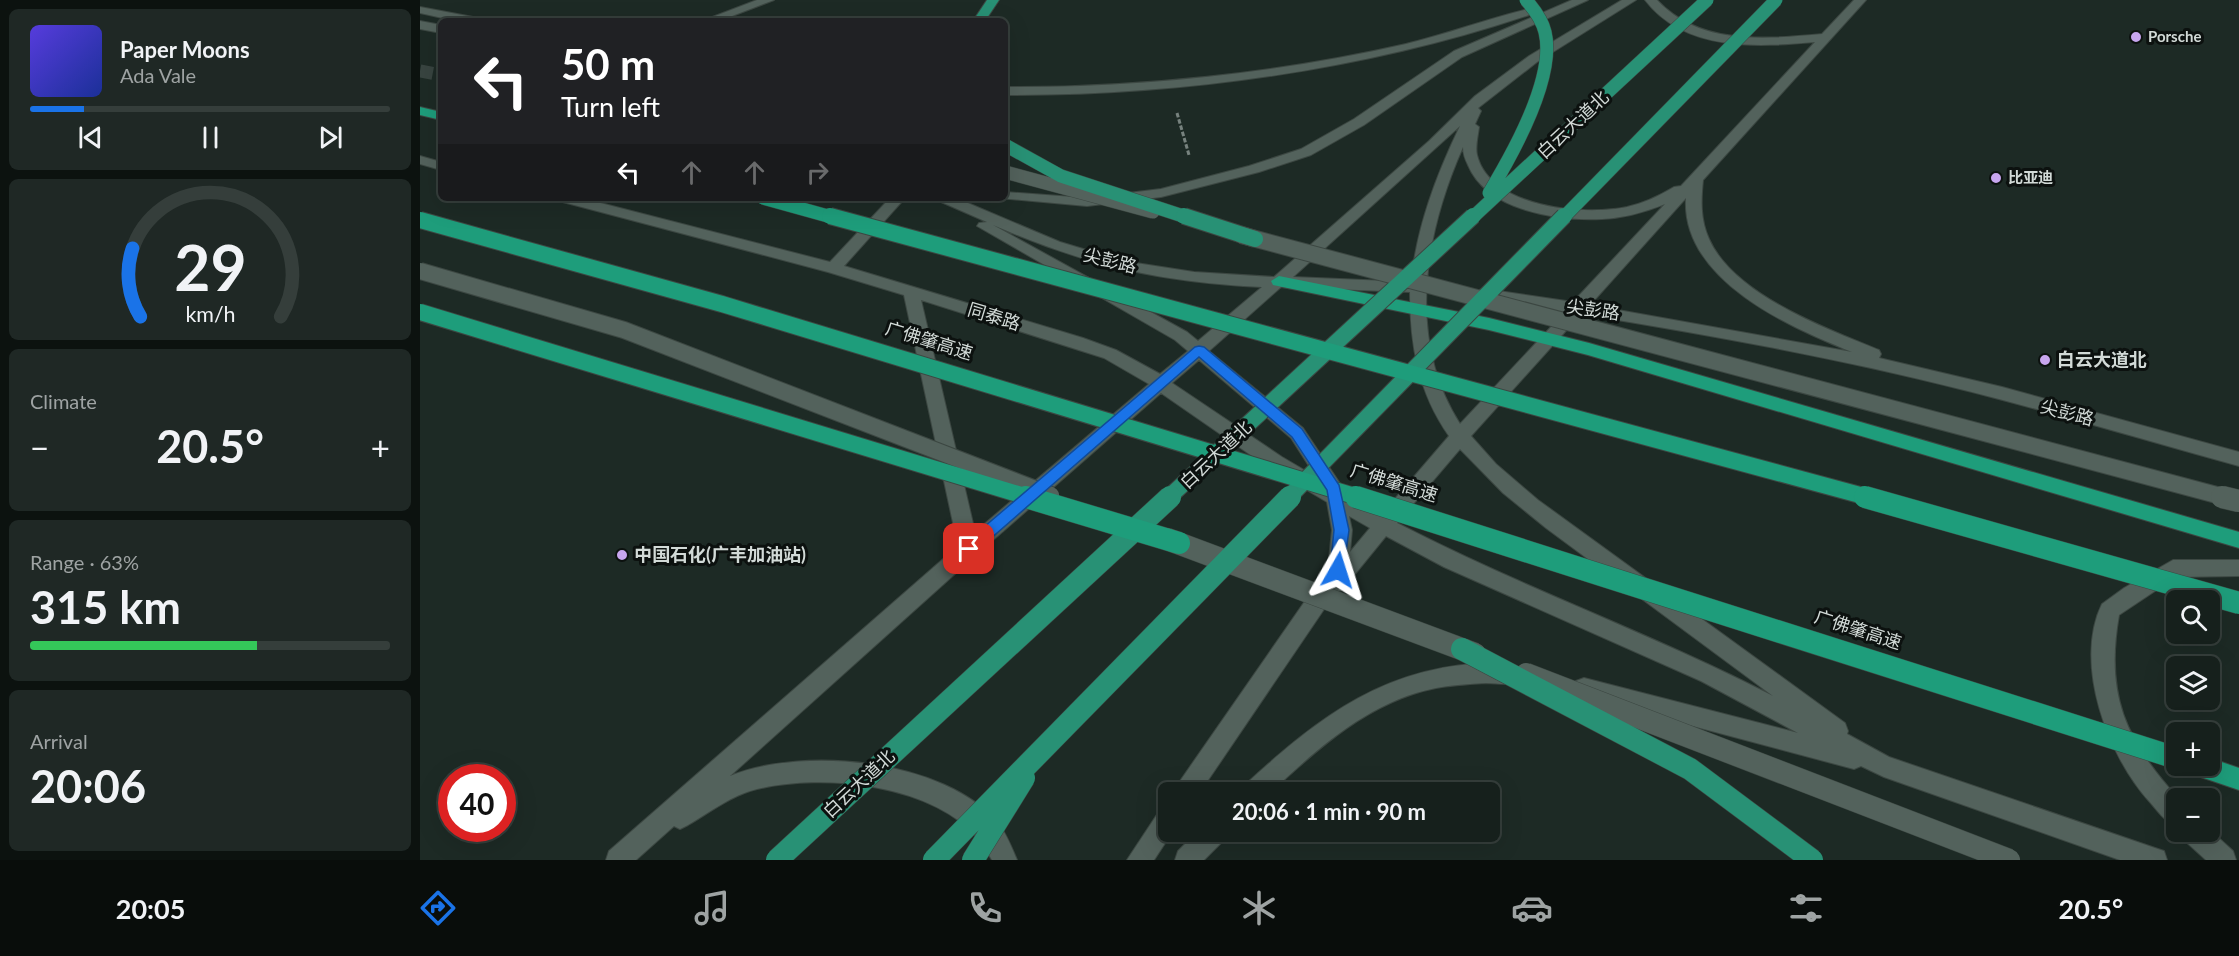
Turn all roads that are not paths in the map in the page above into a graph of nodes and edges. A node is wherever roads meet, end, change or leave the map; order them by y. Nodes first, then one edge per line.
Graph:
1 (721, 0) edge
2 (768, 0) edge
3 (993, 0) edge
4 (1527, 0) edge
5 (1561, 0) edge
6 (1582, 0) edge
7 (1630, 0) edge
8 (1652, 0) edge
9 (1707, 0) edge
10 (1776, 0) edge
11 (1860, 0) edge
12 (420, 9) edge
13 (737, 11) junction
14 (460, 18) edge
15 (717, 18) edge
16 (981, 18) edge
17 (420, 25) edge
18 (438, 28) edge
19 (1827, 37) junction
20 (1008, 92) edge
21 (1480, 99) junction
22 (420, 111) edge
23 (438, 115) edge
24 (1008, 147) edge
25 (420, 160) edge
26 (438, 165) edge
27 (1008, 173) edge
28 (1696, 180) junction
29 (1008, 196) edge
30 (576, 201) edge
31 (775, 201) edge
32 (895, 201) edge
33 (941, 201) edge
34 (951, 201) edge
35 (1477, 214) junction
36 (420, 220) edge
37 (1255, 239) junction
38 (833, 268) junction
39 (420, 272) edge
40 (1279, 281) junction
41 (911, 291) junction
42 (420, 312) edge
43 (1199, 350) junction
44 (1925, 374) junction
45 (1161, 384) junction
46 (2239, 459) edge
47 (1335, 498) junction
48 (2239, 501) edge
49 (1384, 526) junction
50 (2239, 540) edge
51 (1179, 543) junction
52 (969, 549) junction
53 (2239, 568) edge
54 (2239, 603) edge
55 (1314, 608) junction
56 (1462, 649) junction
57 (1043, 749) junction
58 (2166, 755) edge
59 (1884, 766) junction
60 (2220, 773) edge
61 (2239, 779) edge
62 (1193, 782) edge
63 (1265, 782) edge
64 (2166, 802) edge
65 (1158, 832) edge
66 (1204, 842) edge
67 (2205, 842) edge
68 (623, 856) edge
69 (777, 860) edge
70 (934, 860) edge
71 (973, 860) edge
72 (1005, 860) edge
73 (1139, 860) edge
74 (1187, 860) edge
75 (1812, 860) edge
76 (2009, 860) edge
77 (2155, 860) edge
78 (2224, 860) edge

1 - 13 street
2 - 13 street
3 - 16 highway
4 - 35 highway, bridge
5 - 20 street
6 - 29 street
7 - 21 street
8 - 19 street
9 - 35 highway, 白云大道北, bridge
10 - 57 highway, bridge
11 - 19 street
12 - 14 street
13 - 15 street
17 - 18 street
19 - 28 street
21 - 28 street
21 - 40 street
21 - 59 street
22 - 23 highway
24 - 37 highway, bridge
25 - 26 street
27 - 37 street, bridge
28 - 44 street
28 - 49 street
30 - 38 street, 同泰路
31 - 54 highway, bridge
32 - 38 street
33 - 43 street
34 - 40 street, 尖彭路
35 - 69 highway, 白云大道北, bridge
36 - 58 highway, 广佛肇高速, bridge
37 - 48 street, bridge
38 - 41 street, 同泰路
39 - 51 street, bridge
40 - 43 street
40 - 44 street, 尖彭路
40 - 50 highway
41 - 45 street, 同泰路
41 - 52 street
42 - 51 highway, bridge
43 - 45 street
43 - 47 street
44 - 46 street, 尖彭路
45 - 47 street, 同泰路
45 - 52 street
47 - 49 street, 同泰路
47 - 55 street
49 - 55 street
49 - 59 street
51 - 56 street, bridge
52 - 68 street
53 - 64 street
55 - 62 street
56 - 75 highway, bridge
56 - 76 street, bridge
57 - 70 highway, bridge
57 - 71 highway, bridge
59 - 63 street
59 - 77 street
60 - 61 highway
65 - 73 street
66 - 74 street
67 - 78 street
68 - 72 street

